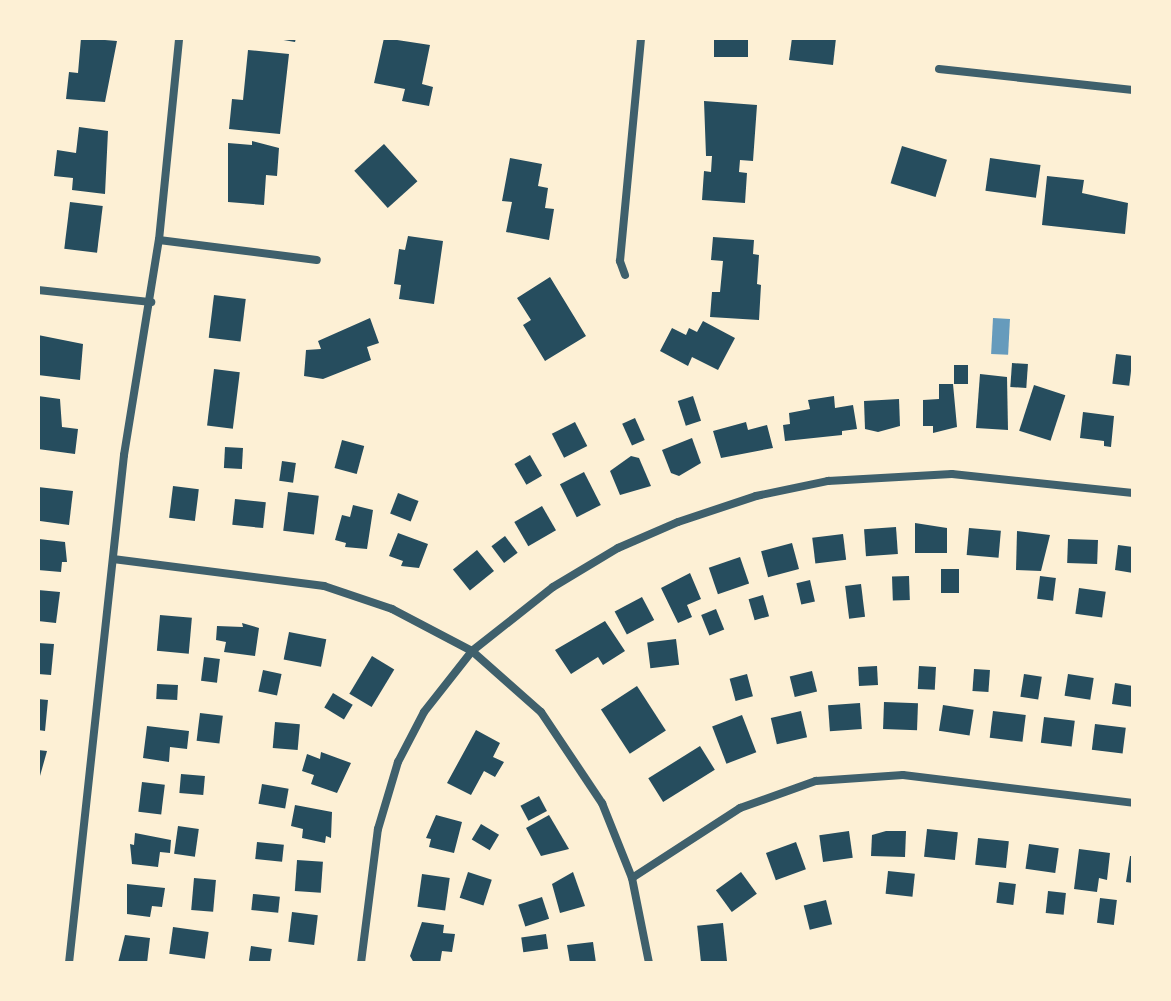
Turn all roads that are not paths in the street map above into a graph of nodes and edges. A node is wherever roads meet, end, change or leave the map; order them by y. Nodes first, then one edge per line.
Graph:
1 (179, 38) edge
2 (641, 38) edge
3 (939, 69) dead end
4 (1133, 90) edge
5 (159, 240) junction
6 (317, 260) dead end
7 (625, 275) dead end
8 (38, 290) edge
9 (151, 302) junction
10 (1133, 493) edge
11 (113, 559) junction
12 (472, 651) junction
13 (1133, 803) edge
14 (632, 878) junction
15 (69, 963) edge
16 (361, 963) edge
17 (649, 963) edge

1 - 5 street
2 - 7 street
3 - 4 street
5 - 6 street
5 - 9 street
8 - 9 street
9 - 11 street
10 - 12 street
11 - 12 street
11 - 15 street
12 - 14 street
12 - 16 street
13 - 14 street
14 - 17 street

